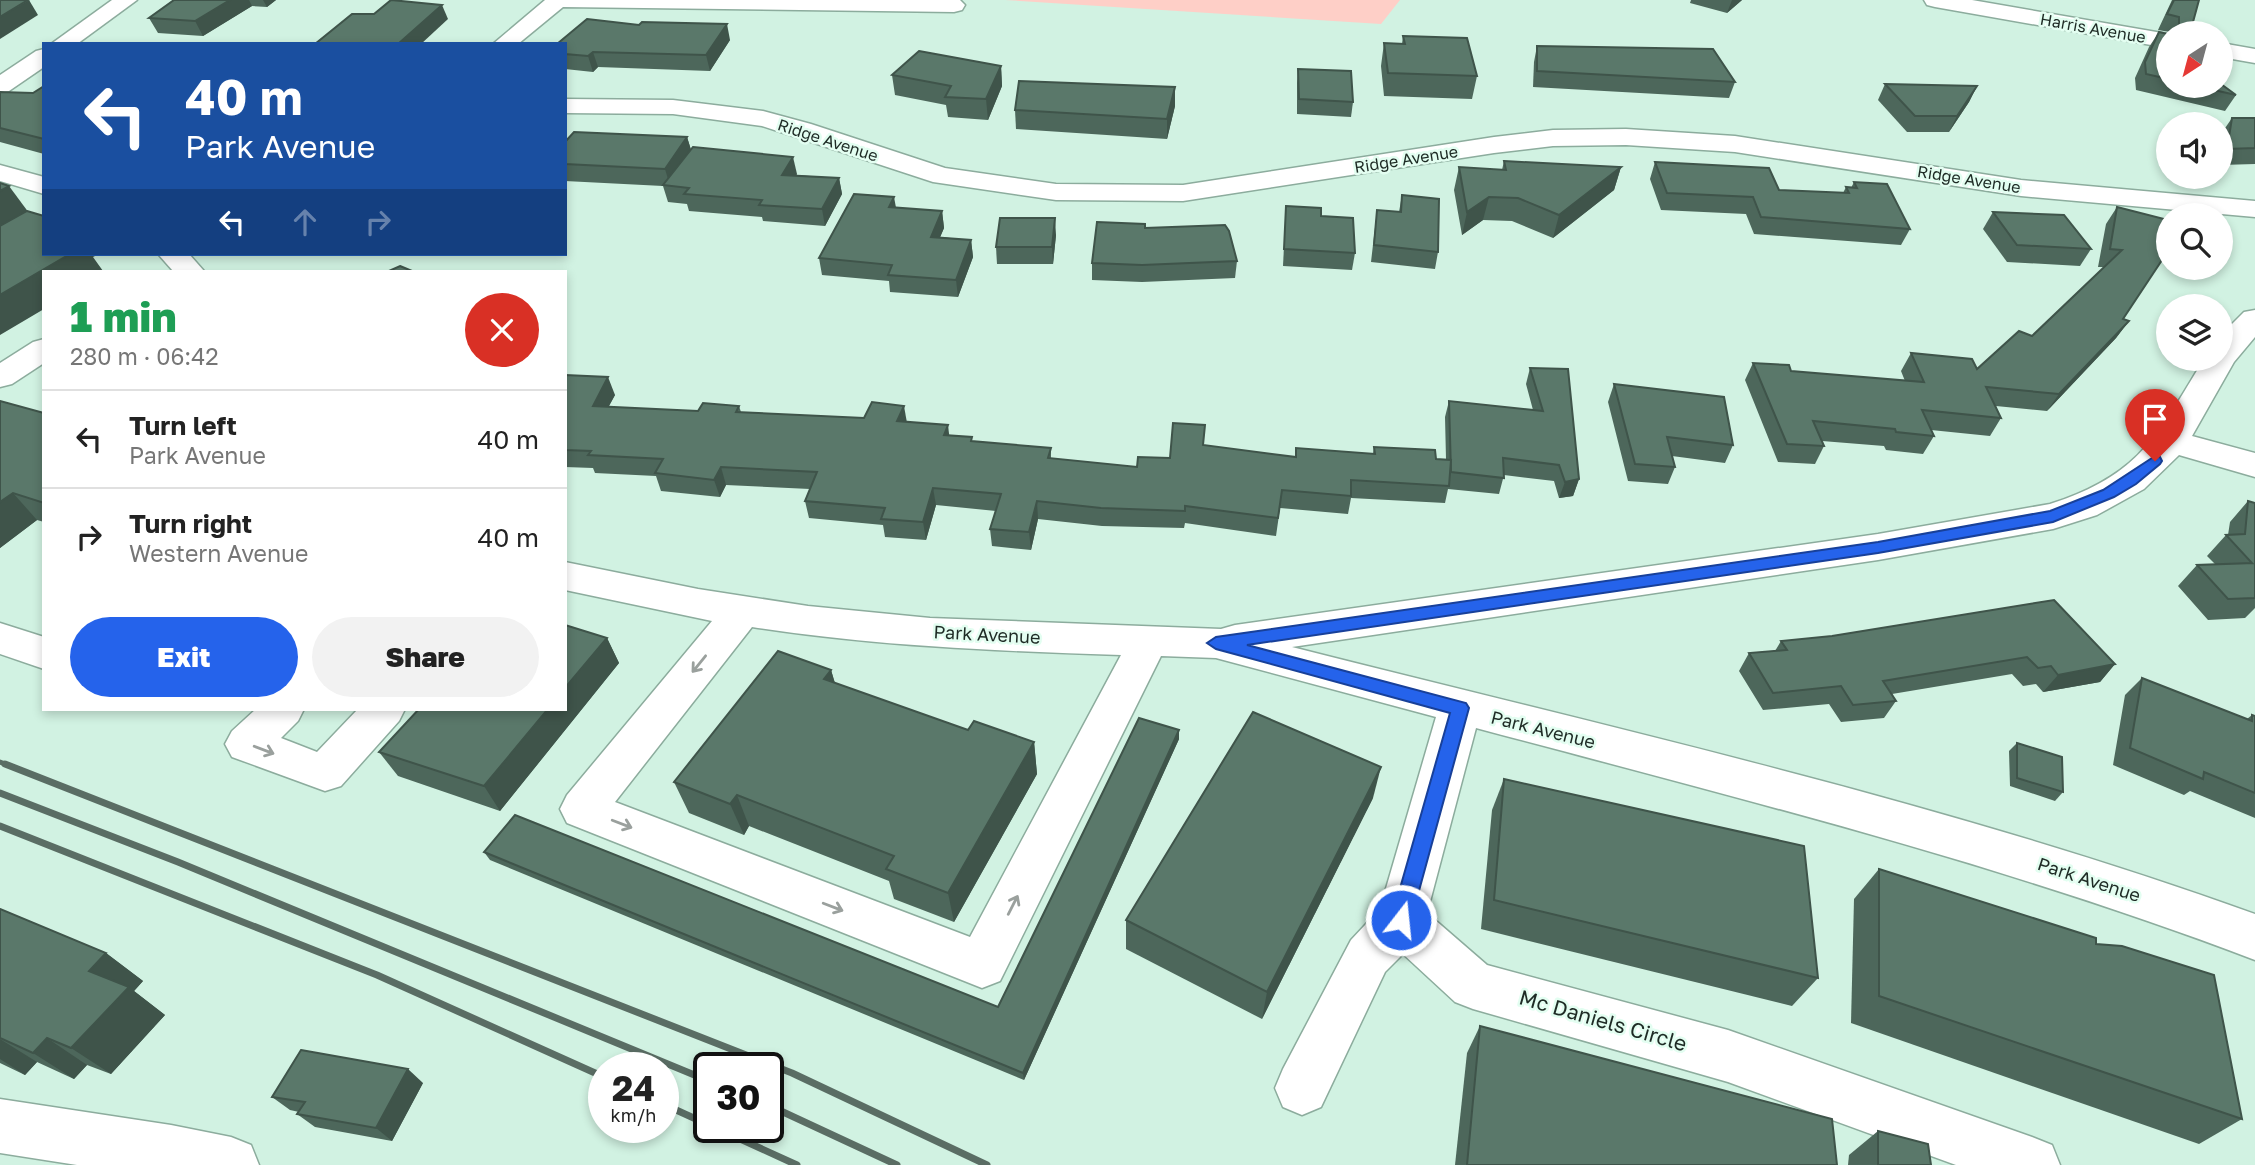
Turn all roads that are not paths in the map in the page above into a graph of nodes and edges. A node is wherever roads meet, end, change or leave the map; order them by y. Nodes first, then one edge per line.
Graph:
1 (126, 0) edge
2 (557, 0) edge
3 (1935, 0) edge
4 (954, 5) dead end
5 (2156, 39) edge
6 (65, 42) edge
7 (507, 42) edge
8 (2233, 52) edge
9 (2255, 56) edge
10 (42, 58) edge
11 (0, 86) edge
12 (567, 106) edge
13 (2255, 209) edge
14 (2255, 319) edge
15 (2233, 341) edge
16 (42, 350) edge
17 (2212, 371) edge
18 (0, 377) edge
19 (2171, 442) junction
20 (2255, 465) edge
21 (567, 576) edge
22 (742, 611) junction
23 (1149, 641) junction
24 (1216, 643) junction
25 (1460, 708) junction
26 (280, 711) edge
27 (382, 711) edge
28 (1401, 920) junction
29 (2255, 937) edge
30 (1302, 1088) dead end
31 (0, 1126) edge
32 (231, 1165) edge
33 (2032, 1165) edge

1 - 6 street
2 - 4 street
2 - 7 street
3 - 5 street, Harris Avenue
8 - 9 street
10 - 11 street
12 - 13 street, Ridge Avenue
14 - 15 street
16 - 18 street
17 - 19 street
19 - 20 street
19 - 24 street
21 - 22 street, Park Avenue
22 - 23 street, Park Avenue
22 -> 23 street
23 - 24 street, Park Avenue
24 - 25 street, Park Avenue
25 - 28 street
25 - 29 street, Park Avenue
26 -> 27 street
28 - 30 street
28 - 33 street, Mc Daniels Circle
31 - 32 street

